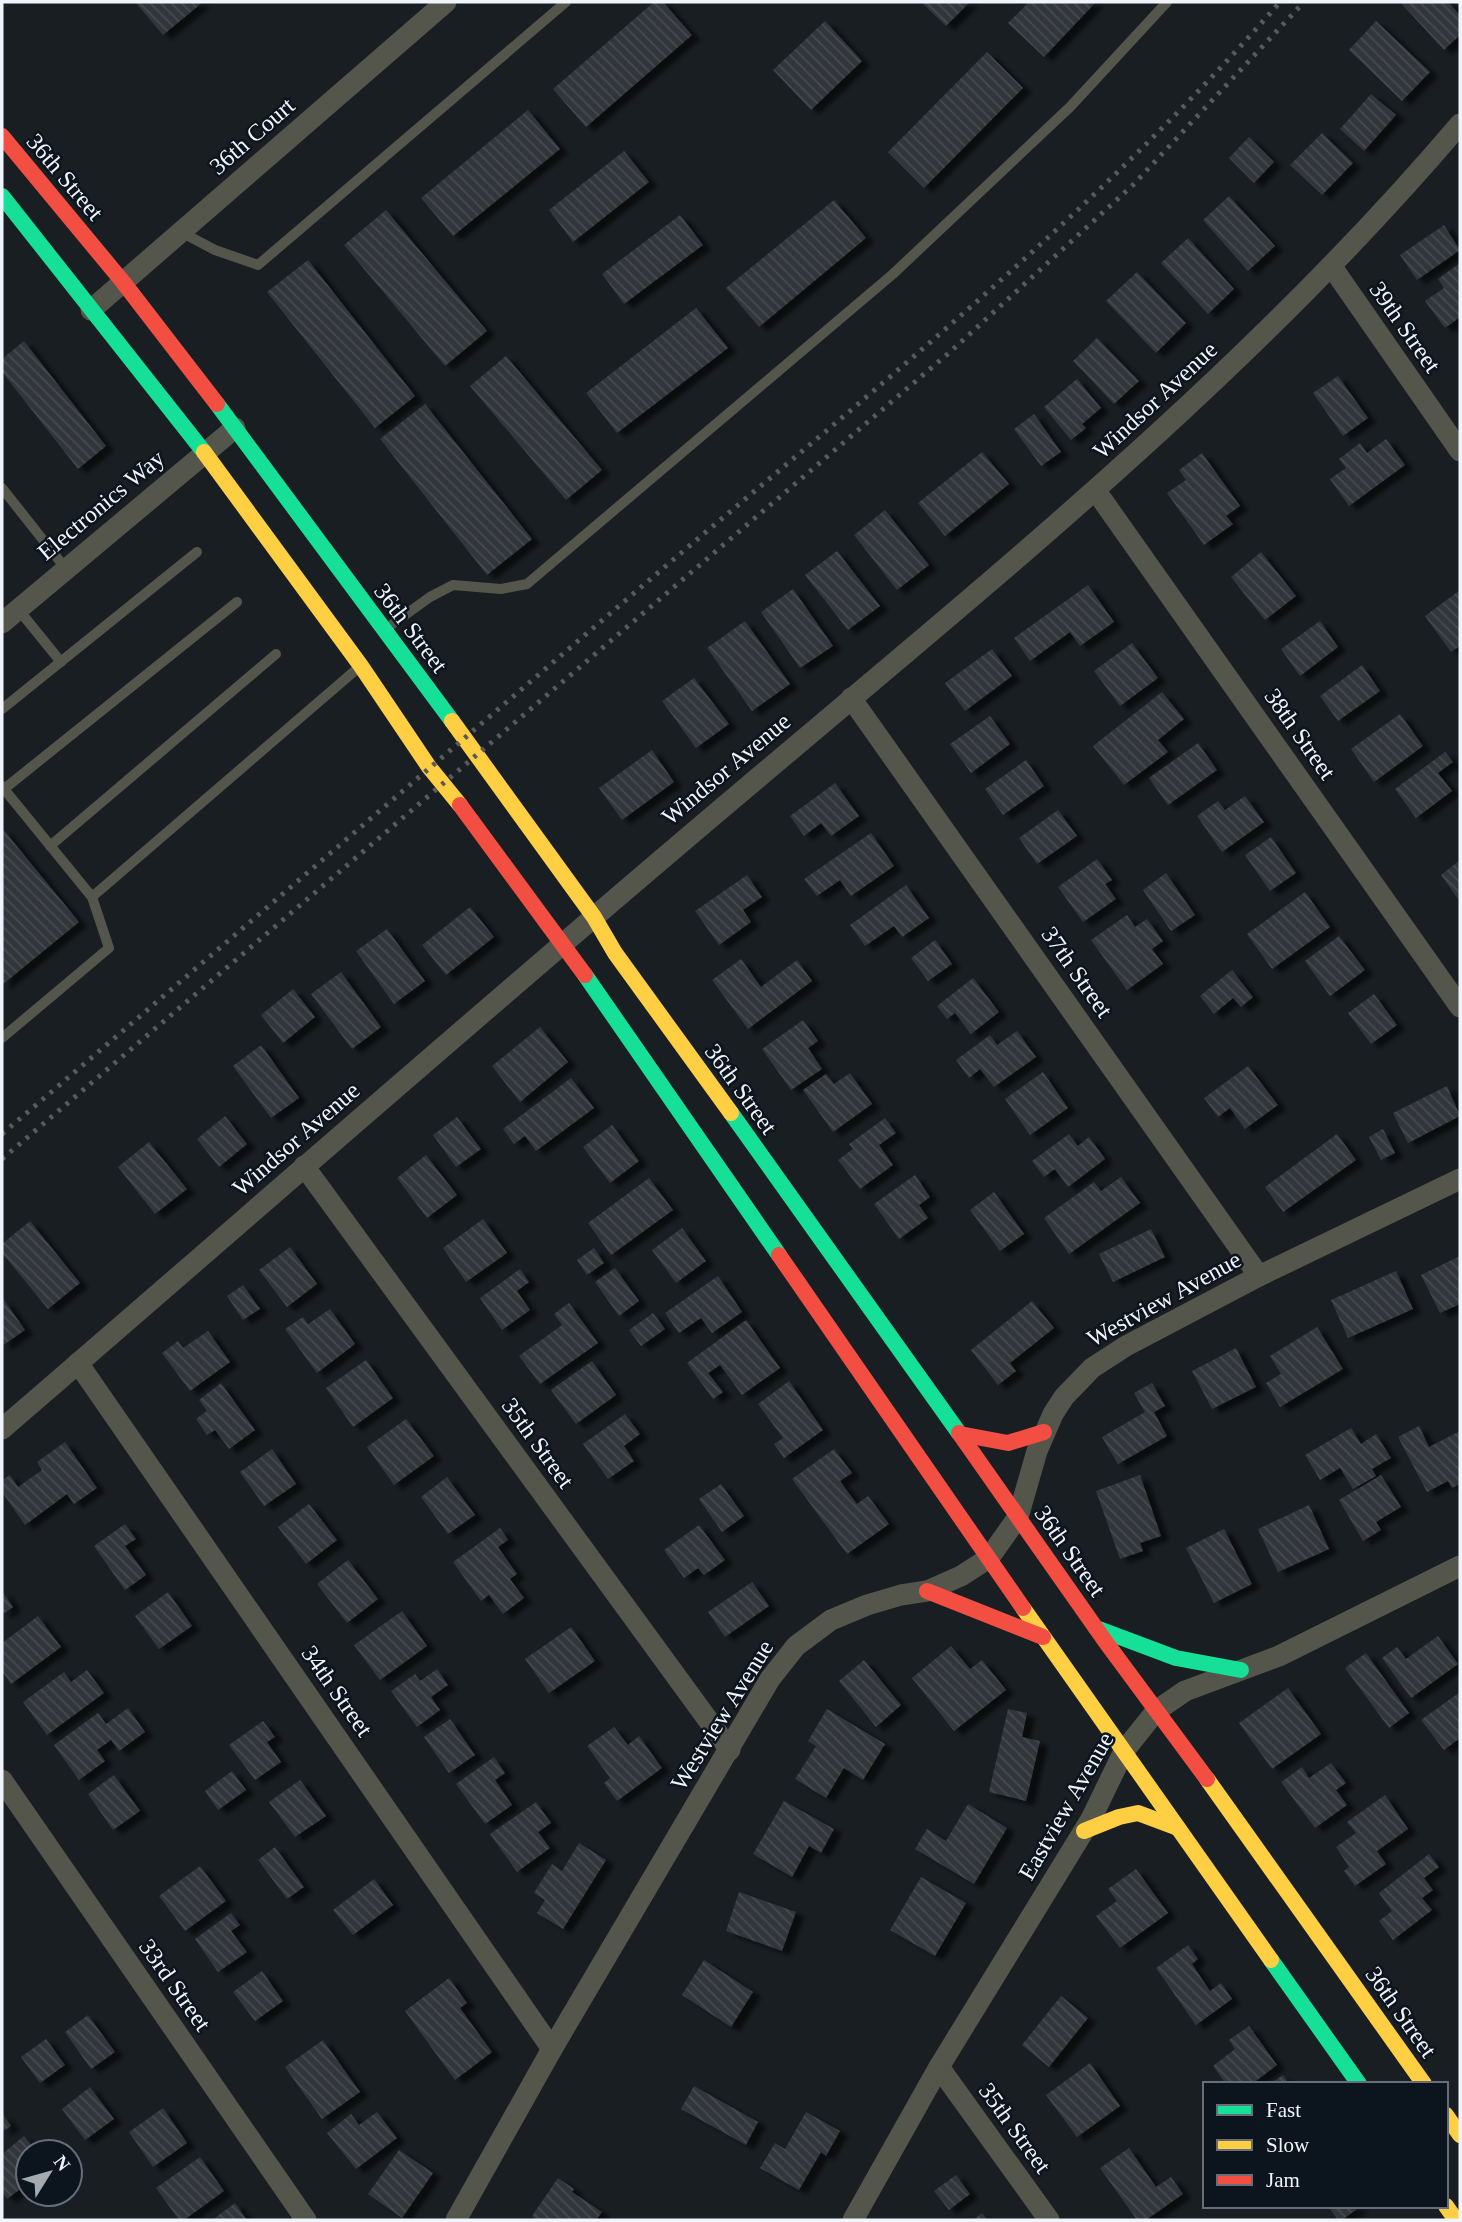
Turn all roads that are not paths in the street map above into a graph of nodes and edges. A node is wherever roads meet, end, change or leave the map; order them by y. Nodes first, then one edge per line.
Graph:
1 (446, 2) edge
2 (566, 2) edge
3 (1167, 2) edge
4 (1460, 124) edge
5 (2, 136) edge
6 (2, 196) edge
7 (181, 232) junction
8 (1332, 268) junction
9 (123, 282) junction
10 (91, 310) junction
11 (235, 428) junction
12 (1460, 451) edge
13 (204, 453) junction
14 (2, 488) edge
15 (1096, 491) junction
16 (197, 552) dead end
17 (66, 569) junction
18 (237, 601) dead end
19 (18, 609) junction
20 (2, 623) edge
21 (385, 630) junction
22 (276, 654) dead end
23 (61, 662) junction
24 (360, 666) junction
25 (851, 698) junction
26 (2, 709) edge
27 (3, 788) edge
28 (50, 846) junction
29 (92, 897) junction
30 (594, 917) junction
31 (563, 943) junction
32 (1460, 1007) edge
33 (2, 1038) edge
34 (304, 1166) junction
35 (1460, 1179) edge
36 (1259, 1276) junction
37 (78, 1363) junction
38 (2, 1429) edge
39 (1044, 1432) junction
40 (960, 1434) junction
41 (1018, 1517) junction
42 (989, 1558) junction
43 (1457, 1573) edge
44 (927, 1591) junction
45 (1096, 1628) junction
46 (1043, 1637) junction
47 (1241, 1670) junction
48 (1156, 1711) junction
49 (730, 1750) junction
50 (1124, 1751) junction
51 (2, 1780) edge
52 (1178, 1828) junction
53 (1084, 1830) junction
54 (552, 2049) junction
55 (939, 2067) junction
56 (1358, 2082) edge
57 (1423, 2082) edge
58 (1448, 2118) edge
59 (1460, 2135) edge
60 (306, 2220) edge
61 (456, 2220) edge
62 (853, 2220) edge
63 (1049, 2220) edge

1 - 7 street, 36th Court
2 - 7 lane
3 - 21 lane
4 - 8 street, Windsor Avenue
5 - 9 street, 36th Street
6 - 10 street
7 - 9 street, 36th Court
8 - 12 street, 39th Street
8 - 15 street, Windsor Avenue
9 - 10 street, 36th Court
9 - 11 street, 36th Street
10 - 13 street
11 - 13 street, Electronics Way
11 - 21 street, 36th Street
13 - 17 street, Electronics Way
13 - 24 street
14 - 17 lane
15 - 25 street, Windsor Avenue
15 - 32 street, 38th Street
16 - 23 lane
17 - 19 street, Electronics Way
18 - 27 lane
19 - 20 street, Electronics Way
19 - 23 lane
21 - 30 street, 36th Street
22 - 28 lane
23 - 26 lane
24 - 29 lane
24 - 31 street
25 - 30 street, Windsor Avenue
25 - 36 street, 37th Street
27 - 28 lane
28 - 29 lane
29 - 33 lane
30 - 31 street, Windsor Avenue
30 - 40 street, 36th Street
31 - 34 street, Windsor Avenue
31 - 42 street
34 - 37 street, Windsor Avenue
34 - 49 street, 35th Street
35 - 36 street, Westview Avenue
36 - 39 street, Westview Avenue
37 - 38 street, Windsor Avenue
37 - 54 street, 34th Street
39 - 40 street
39 - 41 street, Westview Avenue
40 - 41 street, 36th Street
41 - 42 street, Westview Avenue
41 - 45 street, 36th Street
42 - 44 street, Westview Avenue
42 - 46 street
43 - 47 street, Eastview Avenue
44 - 46 street
44 - 49 street, Westview Avenue
45 - 47 street
45 - 48 street, 36th Street
46 - 50 street
47 - 48 street, Eastview Avenue
48 - 50 street, Eastview Avenue
48 - 57 street, 36th Street
49 - 54 street, Westview Avenue
50 - 52 street
50 - 53 street, Eastview Avenue
51 - 60 street, 33rd Street
52 - 53 street
52 - 56 street
53 - 55 street, Eastview Avenue
54 - 61 street, Westview Avenue
55 - 62 street, Eastview Avenue
55 - 63 street, 35th Street
58 - 59 street

